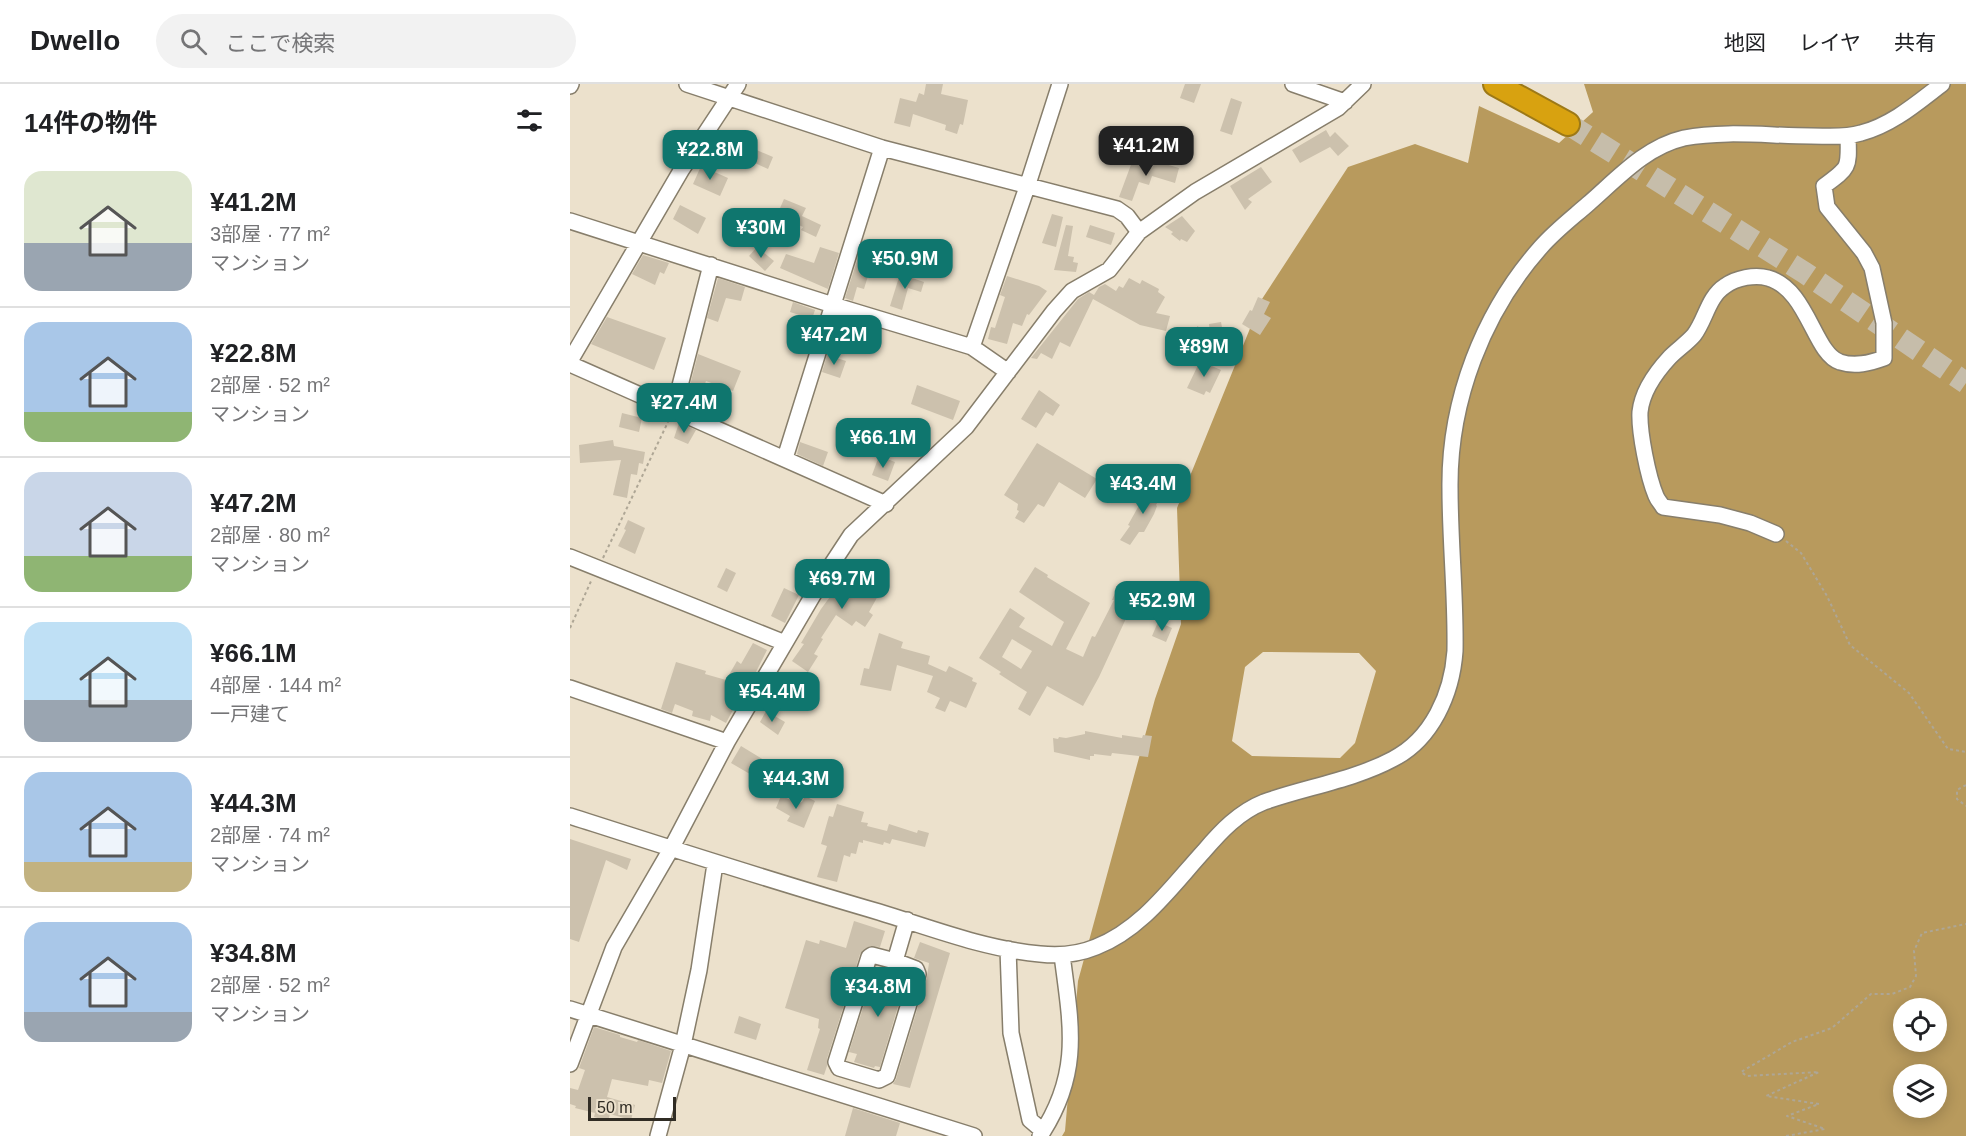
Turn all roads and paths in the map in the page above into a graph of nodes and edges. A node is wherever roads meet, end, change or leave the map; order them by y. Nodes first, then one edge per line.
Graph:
1 (687, 84) edge
2 (1060, 84) edge
3 (1293, 84) edge
4 (1363, 84) edge
5 (1495, 84) edge
6 (1942, 84) edge
7 (734, 90) edge
8 (1345, 102) junction
9 (1568, 124) tunnel mouth
10 (1848, 136) junction
11 (882, 148) junction
12 (1027, 187) junction
13 (570, 221) edge
14 (1139, 232) junction
15 (639, 242) junction
16 (711, 265) junction
17 (833, 305) junction
18 (972, 347) junction
19 (570, 362) edge
20 (1008, 372) junction
21 (674, 409) junction
22 (785, 458) junction
23 (886, 504) junction
24 (1776, 534) joint
25 (570, 557) edge
26 (597, 569) junction
27 (570, 627) edge
28 (785, 643) junction
29 (570, 688) edge
30 (727, 742) junction
31 (1966, 752) edge
32 (1966, 785) edge
33 (1966, 806) edge
34 (570, 816) edge
35 (671, 849) junction
36 (715, 864) junction
37 (907, 920) junction
38 (1966, 924) edge
39 (1008, 949) junction
40 (1062, 955) junction
41 (895, 961) junction
42 (570, 1010) edge
43 (588, 1014) junction
44 (683, 1046) junction
45 (570, 1064) edge
46 (1042, 1134) edge
47 (658, 1136) edge
48 (974, 1136) edge
49 (1786, 1136) edge

1 - 7 street
2 - 12 street
3 - 8 street
4 - 8 street
5 - 9 highway
6 - 10 street
7 - 11 street
7 - 15 street
8 - 14 street
10 - 24 street
10 - 40 street
11 - 12 street
11 - 17 street
12 - 14 street
12 - 18 street
13 - 15 street
14 - 20 street
15 - 16 street
15 - 19 street
16 - 17 street
16 - 21 street
17 - 18 street
17 - 22 street
18 - 20 street
19 - 21 street
20 - 23 street
21 - 22 street
21 - 26 path
22 - 23 street
23 - 28 street
24 - 31 path
25 - 26 street
26 - 27 path
26 - 28 street
28 - 30 street
29 - 30 street
30 - 35 street
32 - 33 path
34 - 35 street
35 - 36 street
35 - 43 street
36 - 37 street
36 - 44 street
37 - 39 street
37 - 41 street
38 - 49 path
39 - 40 street
39 - 46 street
40 - 46 street
41 - 41 street
42 - 43 street
43 - 44 street
43 - 45 street
44 - 47 street
44 - 48 street

